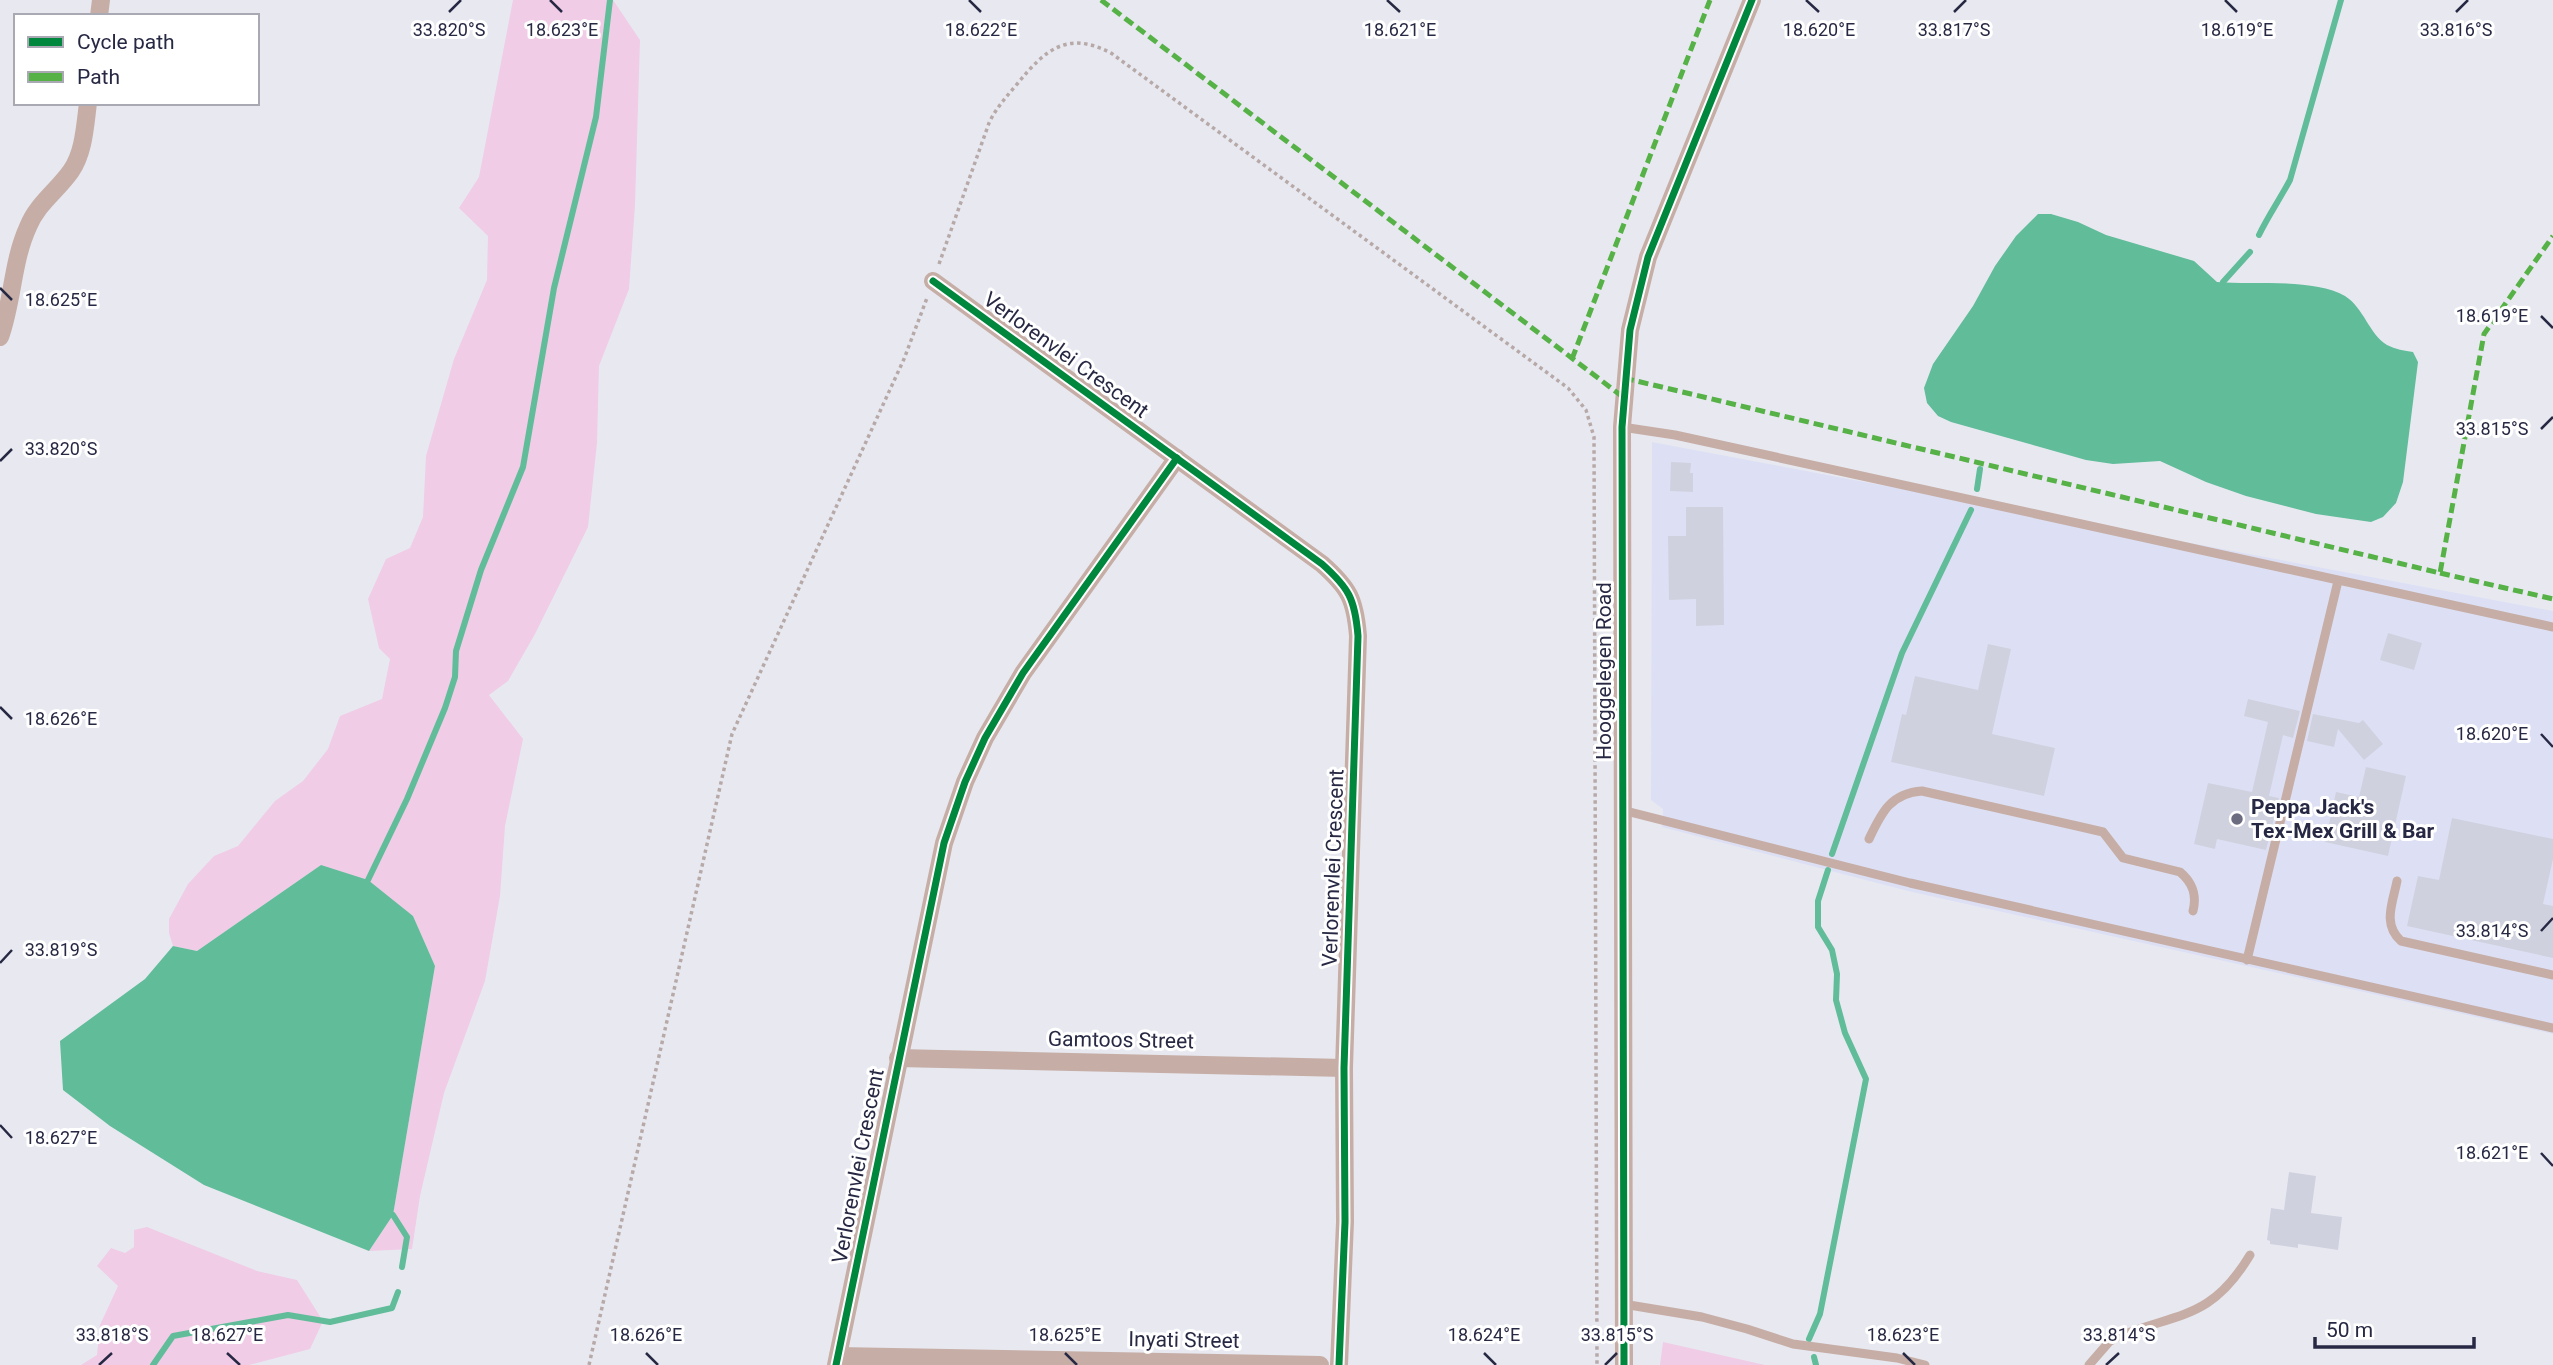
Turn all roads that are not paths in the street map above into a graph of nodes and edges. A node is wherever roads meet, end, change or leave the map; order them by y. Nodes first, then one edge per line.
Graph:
1 (1752, 0) edge
2 (88, 105) edge
3 (933, 281) road end
4 (1, 334) edge
5 (1622, 427) junction
6 (1177, 458) junction
7 (2338, 581) junction
8 (2553, 627) edge
9 (1622, 810) junction
10 (1869, 839) dead end
11 (2397, 881) dead end
12 (2193, 911) dead end
13 (2247, 960) junction
14 (2553, 975) edge
15 (2553, 1028) edge
16 (898, 1058) junction
17 (1344, 1068) junction
18 (2250, 1255) dead end
19 (1623, 1304) junction
20 (837, 1360) edge
21 (1320, 1365) edge
22 (1339, 1365) edge
23 (1624, 1365) edge
24 (1925, 1365) edge
25 (2089, 1365) edge

1 - 5 street, Hooggelegen Road
2 - 4 street
3 - 6 street, Verlorenvlei Crescent
5 - 7 lane
5 - 9 street, Hooggelegen Road
6 - 16 street, Verlorenvlei Crescent
6 - 17 street, Verlorenvlei Crescent
7 - 8 lane
7 - 13 lane
9 - 13 lane
9 - 19 street, Hooggelegen Road
10 - 12 lane
11 - 14 lane
13 - 15 lane
16 - 17 street, Gamtoos Street
16 - 20 street, Verlorenvlei Crescent
17 - 22 street, Verlorenvlei Crescent
18 - 25 lane
19 - 23 street, Hooggelegen Road
19 - 24 lane
20 - 21 street, Inyati Street

